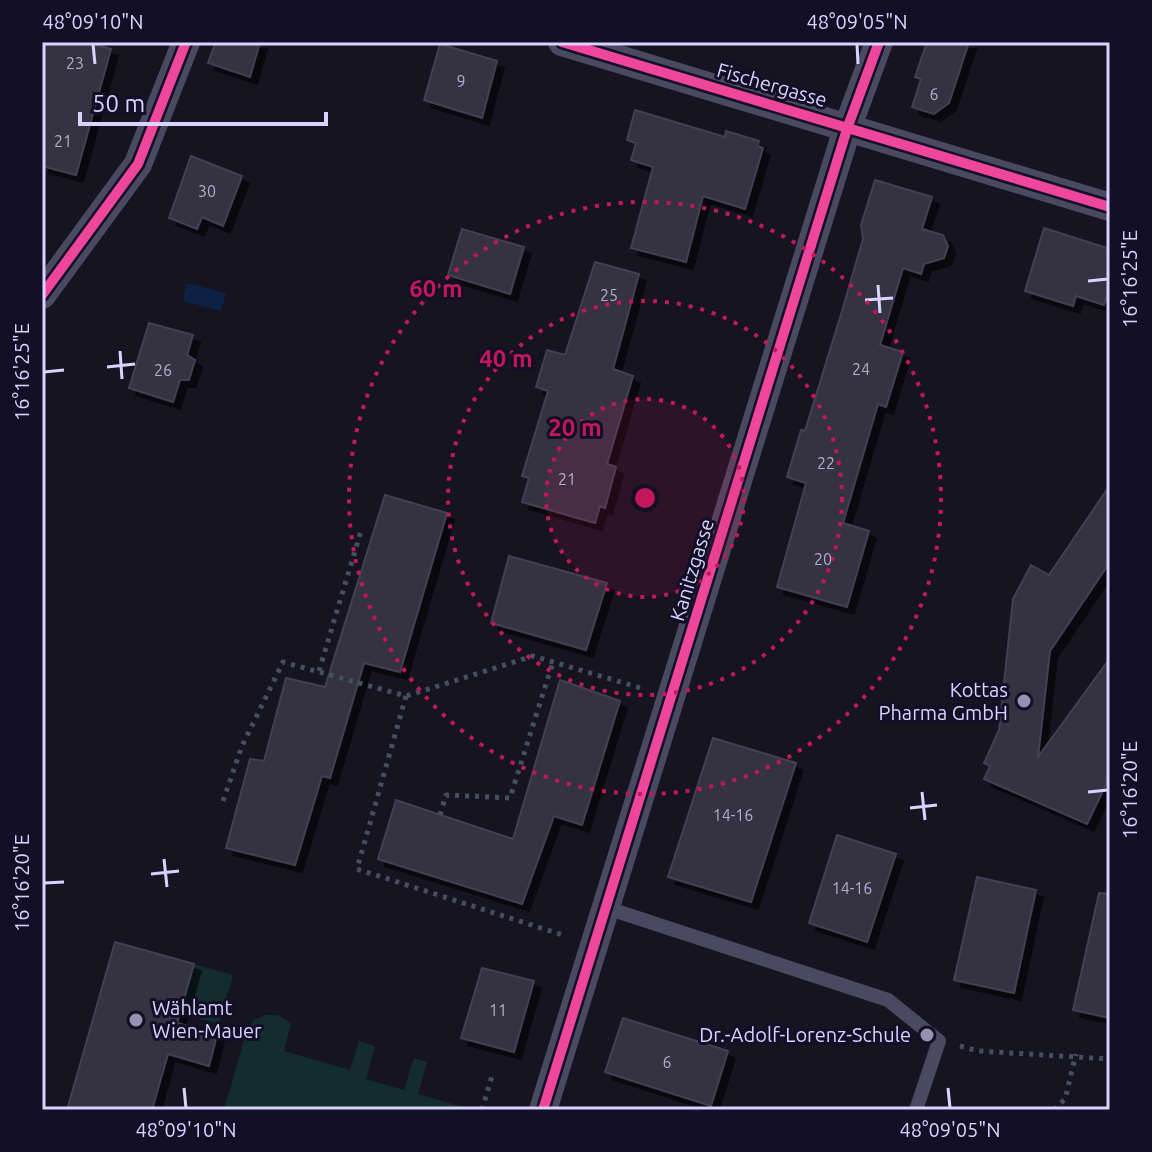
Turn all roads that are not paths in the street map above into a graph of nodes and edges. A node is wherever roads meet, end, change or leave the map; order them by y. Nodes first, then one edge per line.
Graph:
1 (186, 42) edge
2 (562, 42) edge
3 (879, 42) edge
4 (848, 126) junction
5 (1110, 207) edge
6 (42, 295) edge
7 (607, 908) junction
8 (543, 1110) edge
9 (916, 1110) edge

1 - 6 street
2 - 4 street, Fischergasse
3 - 4 street, Kanitzgasse
4 - 5 street, Fischergasse
4 - 7 street, Kanitzgasse
7 - 8 street, Kanitzgasse
7 - 9 lane

